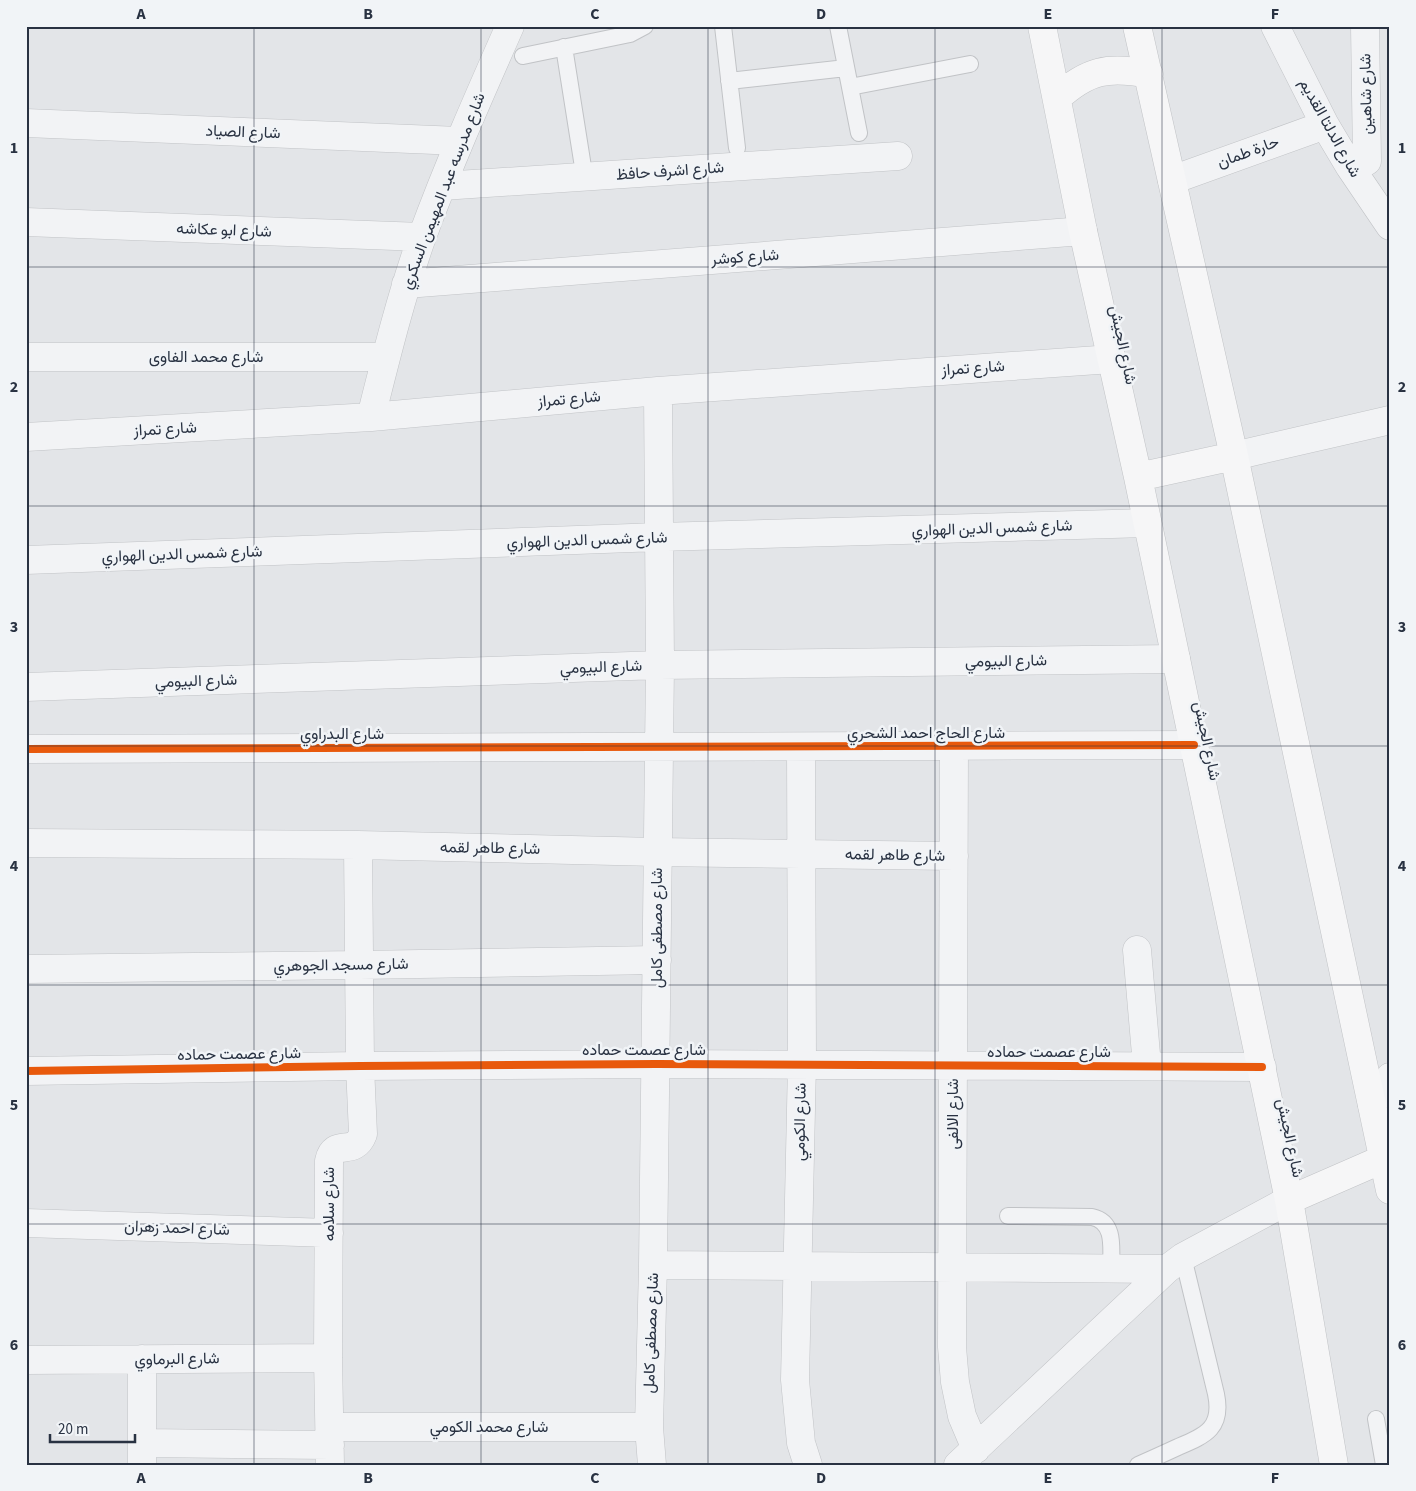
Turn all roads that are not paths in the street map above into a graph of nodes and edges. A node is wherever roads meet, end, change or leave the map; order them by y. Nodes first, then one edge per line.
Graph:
1 (510, 26) edge
2 (644, 26) edge
3 (723, 26) edge
4 (838, 26) edge
5 (1042, 26) edge
6 (1137, 26) edge
7 (1275, 26) edge
8 (1365, 26) edge
9 (564, 47) junction
10 (523, 56) dead end
11 (970, 64) dead end
12 (846, 68) junction
13 (1149, 74) junction
14 (729, 80) junction
15 (850, 87) junction
16 (1056, 98) junction
17 (26, 123) edge
18 (1325, 125) junction
19 (859, 133) dead end
20 (459, 141) junction
21 (738, 148) dead end
22 (898, 156) dead end
23 (1369, 162) edge
24 (583, 167) dead end
25 (1172, 180) junction
26 (442, 186) junction
27 (26, 222) edge
28 (1390, 226) edge
29 (1083, 231) junction
30 (422, 238) junction
31 (406, 284) junction
32 (26, 357) edge
33 (386, 357) junction
34 (1112, 359) junction
35 (658, 391) junction
36 (370, 417) junction
37 (1390, 420) edge
38 (26, 437) edge
39 (1234, 456) junction
40 (1138, 477) junction
41 (1148, 523) junction
42 (659, 537) junction
43 (26, 560) edge
44 (1176, 659) junction
45 (660, 664) junction
46 (26, 687) edge
47 (1194, 745) junction
48 (954, 746) junction
49 (801, 747) junction
50 (26, 748) edge
51 (658, 748) junction
52 (26, 843) edge
53 (358, 845) junction
54 (657, 852) junction
55 (801, 854) junction
56 (954, 856) junction
57 (1137, 950) dead end
58 (657, 960) junction
59 (360, 965) junction
60 (26, 969) edge
61 (656, 1064) junction
62 (802, 1064) junction
63 (360, 1066) junction
64 (953, 1066) junction
65 (1147, 1066) junction
66 (1262, 1067) junction
67 (26, 1071) edge
68 (1390, 1077) edge
69 (1372, 1104) junction
70 (1383, 1159) junction
71 (1390, 1190) edge
72 (1289, 1200) junction
73 (1008, 1216) dead end
74 (26, 1223) edge
75 (329, 1232) junction
76 (1175, 1263) junction
77 (654, 1266) junction
78 (797, 1266) junction
79 (953, 1268) junction
80 (1111, 1269) junction
81 (328, 1358) junction
82 (142, 1359) junction
83 (26, 1360) edge
84 (1376, 1419) dead end
85 (649, 1427) junction
86 (330, 1446) edge
87 (142, 1454) edge
88 (967, 1457) edge
89 (652, 1465) edge
90 (808, 1465) edge
91 (1138, 1465) edge
92 (1334, 1465) edge
93 (1384, 1465) edge

1 - 20 street, شارع مدرسه عبد المهيمن السكري
2 - 9 lane
3 - 14 lane
4 - 12 lane
5 - 16 main road, شارع الجيش
6 - 13 main road
7 - 18 street, شارع الدلتا القديم
8 - 23 street, شارع شاهين
9 - 10 lane
9 - 24 lane
11 - 15 lane
12 - 14 lane
12 - 15 lane
13 - 16 main road
13 - 25 main road
14 - 21 lane
15 - 19 lane
16 - 29 main road, شارع الجيش
17 - 20 street, شارع الصياد
18 - 23 street, شارع الدلتا القديم
18 - 25 street, حارة طمان
20 - 26 street, شارع مدرسه عبد المهيمن السكري
22 - 26 street, شارع اشرف حافظ
23 - 28 street, شارع الدلتا القديم
25 - 39 main road
26 - 30 street, شارع مدرسه عبد المهيمن السكري
27 - 30 street, شارع ابو عكاشه
29 - 31 street, شارع كوشر
29 - 34 main road, شارع الجيش
30 - 31 street, شارع مدرسه عبد المهيمن السكري
31 - 33 street, شارع مدرسه عبد المهيمن السكري
32 - 33 street, شارع محمد الفاوى
33 - 36 street, شارع مدرسه عبد المهيمن السكري
34 - 35 street, شارع تمراز
34 - 40 main road, شارع الجيش
35 - 36 street, شارع تمراز
35 - 42 street, شارع مصطفى كامل
36 - 38 street, شارع تمراز
37 - 39 street
39 - 40 main road
39 - 69 main road
40 - 41 main road, شارع الجيش
41 - 42 street, شارع شمس الدين الهواري
41 - 44 main road, شارع الجيش
42 - 43 street, شارع شمس الدين الهواري
42 - 45 street, شارع مصطفى كامل
44 - 45 street, شارع البيومي
44 - 47 main road, شارع الجيش
45 - 46 street, شارع البيومي
45 - 51 street, شارع مصطفى كامل
47 - 48 street, شارع الحاج احمد الشحري
47 - 66 main road, شارع الجيش
48 - 49 street, شارع الحاج احمد الشحري
48 - 56 street, شارع الالفى
49 - 51 street, شارع الحاج احمد الشحري
49 - 55 street, شارع الكومي
50 - 51 street, شارع البدراوي
51 - 54 street, شارع مصطفى كامل
52 - 53 street, شارع طاهر لقمه
53 - 54 street, شارع طاهر لقمه
53 - 59 street, شارع سلامه
54 - 55 street, شارع طاهر لقمه
54 - 58 street, شارع مصطفى كامل
55 - 56 street, شارع طاهر لقمه
55 - 62 street, شارع الكومي
56 - 64 street, شارع الالفى
57 - 65 street
58 - 59 street, شارع مسجد الجوهري
58 - 61 street, شارع مصطفى كامل
59 - 60 street, شارع مسجد الجوهري
59 - 63 street, شارع سلامه
61 - 62 street, شارع عصمت حماده
61 - 63 street, شارع عصمت حماده
61 - 77 street, شارع مصطفى كامل
62 - 64 street, شارع عصمت حماده
62 - 78 street, شارع الكومي
63 - 67 street, شارع عصمت حماده
63 - 75 street, شارع سلامه
64 - 65 street, شارع عصمت حماده
64 - 79 street, شارع الالفى
65 - 66 street, شارع عصمت حماده
66 - 72 main road, شارع الجيش
68 - 69 street
69 - 70 main road
70 - 71 main road
70 - 72 main road
72 - 76 street
72 - 92 main road, شارع الجيش
73 - 80 lane
74 - 75 street, شارع احمد زهران
75 - 81 street, شارع سلامه
76 - 80 street
76 - 88 street
76 - 91 lane
77 - 78 street
77 - 85 street, شارع مصطفى كامل
78 - 79 street
78 - 90 street, شارع الكومي
79 - 80 street
79 - 88 street, شارع الالفى
81 - 82 street, شارع البرماوي
81 - 86 street, شارع سلامه
82 - 83 street, شارع البرماوي
82 - 87 street
84 - 93 lane
85 - 86 street, شارع محمد الكومي
85 - 89 street, شارع مصطفى كامل
86 - 87 street, شارع محمد الكومي

